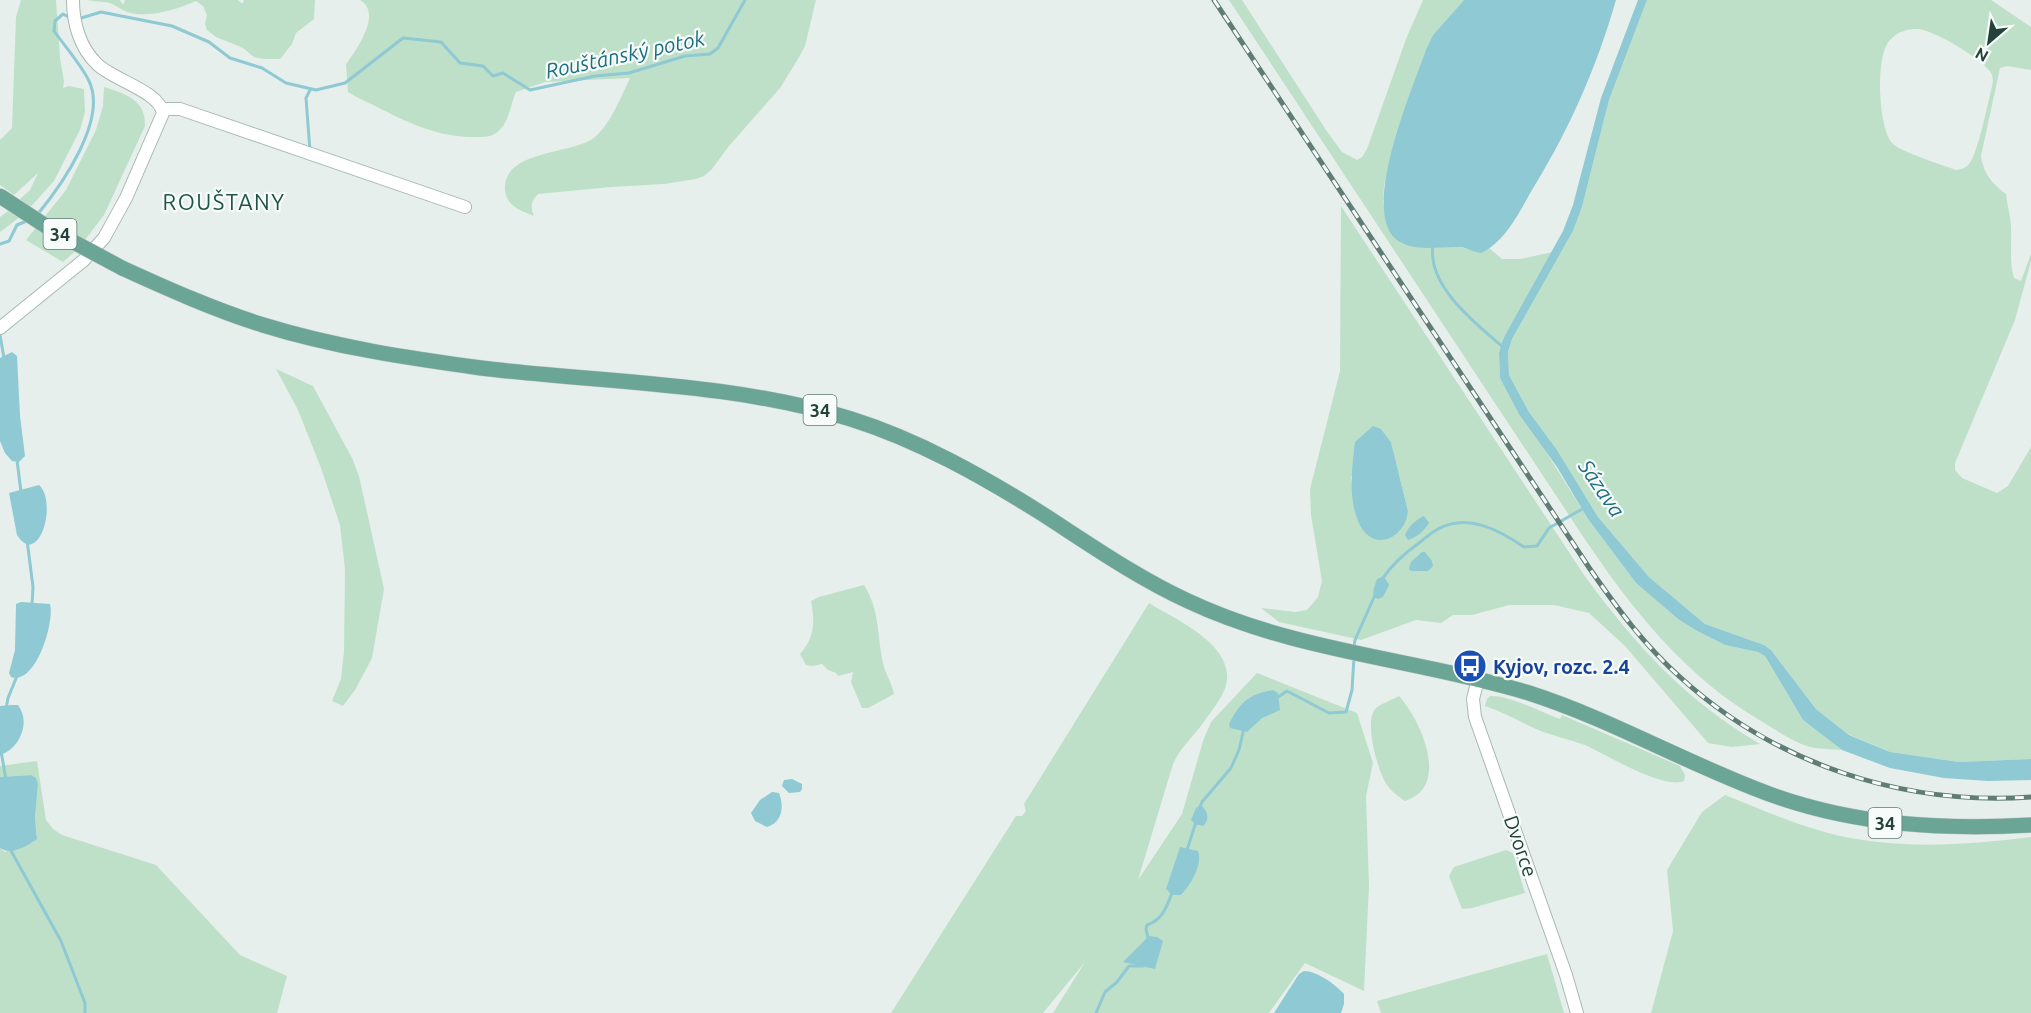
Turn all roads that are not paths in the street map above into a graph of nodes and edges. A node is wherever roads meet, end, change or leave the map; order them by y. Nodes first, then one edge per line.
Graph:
1 (73, 0) edge
2 (162, 109) junction
3 (0, 196) edge
4 (465, 207) dead end
5 (0, 328) edge
6 (1478, 679) junction
7 (2031, 825) edge
8 (1577, 1013) edge

1 - 2 street
2 - 4 street
2 - 5 street
3 - 6 main road, 34, bridge
6 - 7 main road, 34
6 - 8 street, Dvorce

